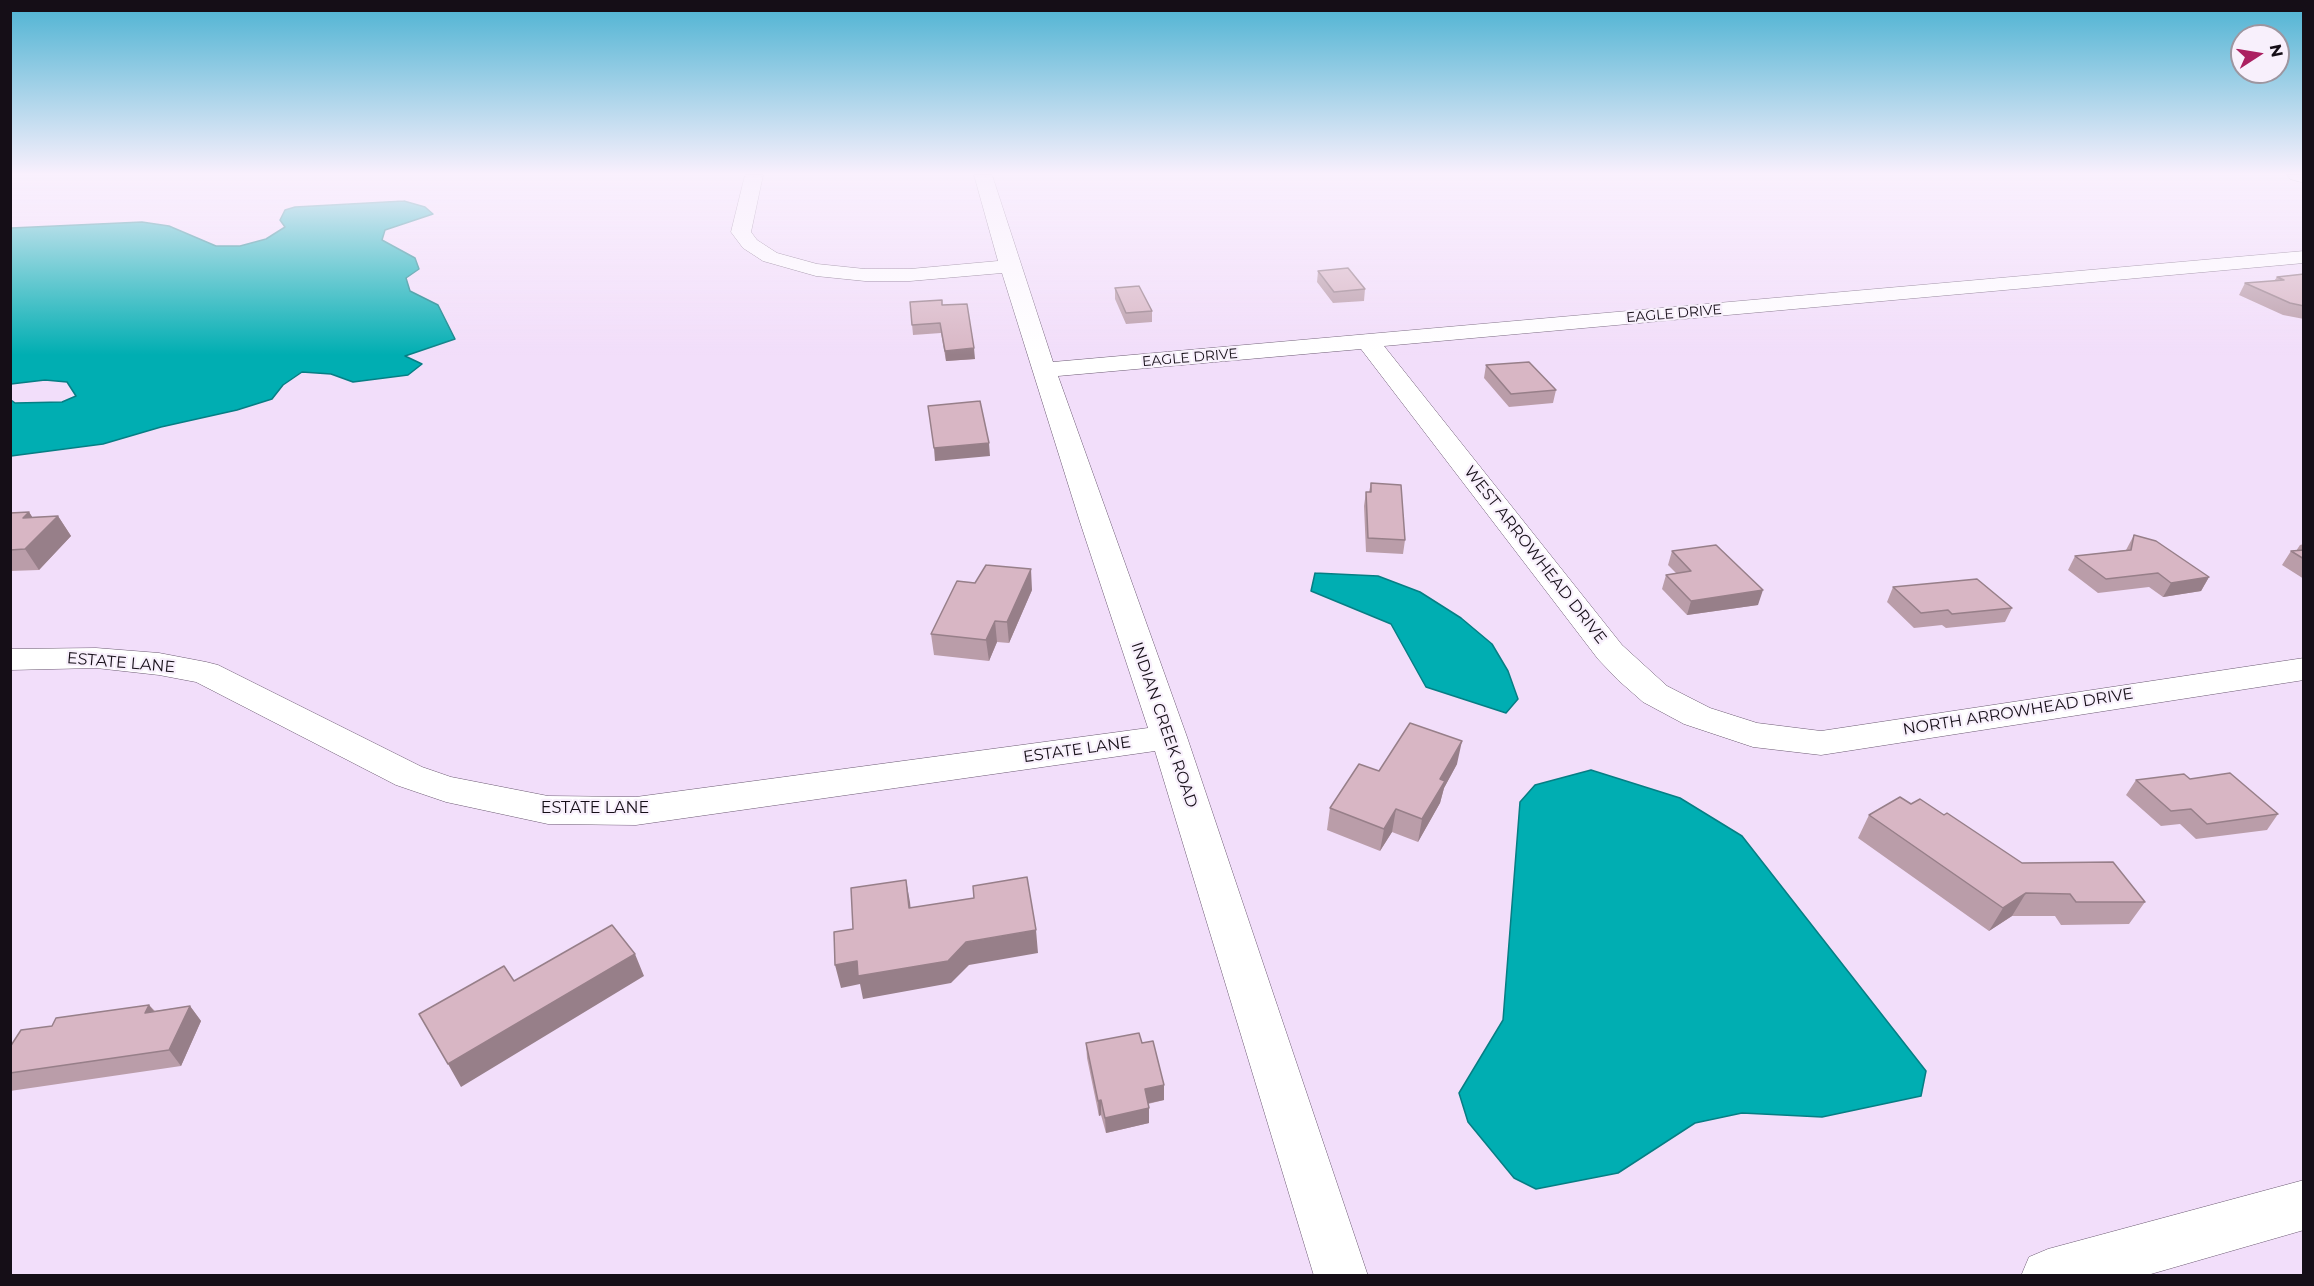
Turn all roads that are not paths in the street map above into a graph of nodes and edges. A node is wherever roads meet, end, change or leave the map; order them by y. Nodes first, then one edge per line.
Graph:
1 (743, 235) edge
2 (1001, 235) edge
3 (2304, 256) edge
4 (1010, 266) junction
5 (1368, 342) junction
6 (1045, 370) junction
7 (10, 660) edge
8 (2304, 669) edge
9 (1734, 728) joint
10 (1169, 737) junction
11 (2304, 1205) edge
12 (1341, 1275) edge
13 (2048, 1275) edge

1 - 4 street
2 - 4 street, INDIAN CREEK ROAD
3 - 5 street, EAGLE DRIVE
4 - 6 street, INDIAN CREEK ROAD
5 - 6 street, EAGLE DRIVE
5 - 9 street, WEST ARROWHEAD DRIVE
6 - 10 street, INDIAN CREEK ROAD
7 - 10 street, ESTATE LANE
8 - 9 street, NORTH ARROWHEAD DRIVE
10 - 12 street, INDIAN CREEK ROAD
11 - 13 street

